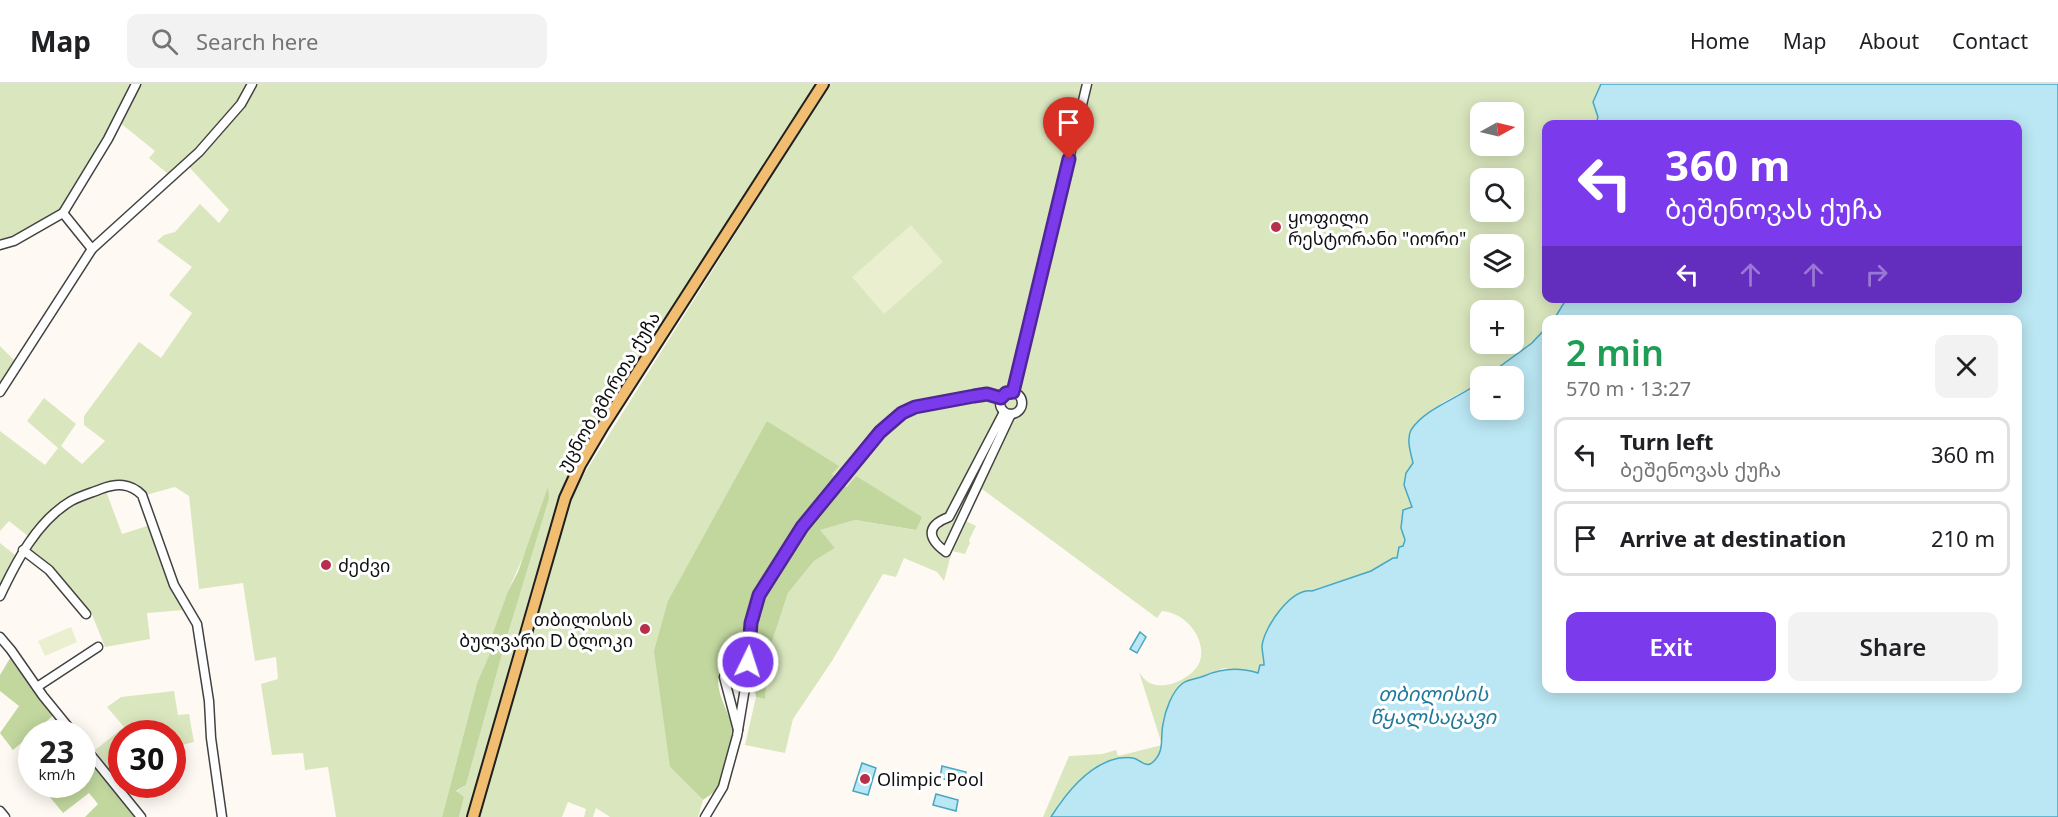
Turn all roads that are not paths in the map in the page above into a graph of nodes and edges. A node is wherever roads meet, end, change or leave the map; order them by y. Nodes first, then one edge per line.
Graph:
1 (136, 84) edge
2 (252, 84) edge
3 (823, 84) edge
4 (1087, 84) edge
5 (63, 213) junction
6 (0, 245) edge
7 (92, 249) junction
8 (0, 392) edge
9 (1013, 392) junction
10 (1001, 398) junction
11 (1008, 413) junction
12 (23, 550) junction
13 (0, 596) edge
14 (86, 614) dead end
15 (0, 637) edge
16 (98, 647) dead end
17 (747, 676) junction
18 (37, 687) junction
19 (63, 720) edge
20 (738, 731) junction
21 (96, 761) edge
22 (0, 811) edge
23 (5, 817) edge
24 (141, 817) edge
25 (222, 817) edge
26 (473, 817) edge
27 (705, 817) edge

1 - 5 street
2 - 7 street
3 - 26 main road, უცნობ გმირთა ქუჩა
4 - 9 street
5 - 6 street
5 - 7 street
7 - 8 street
9 - 10 street
9 - 11 street
10 - 11 street
10 - 17 street
11 - 11 street
12 - 13 street
12 - 14 street
12 - 25 street
15 - 18 street
16 - 18 street
17 - 20 street
17 - 20 street
18 - 19 street
20 - 27 street
21 - 24 street
22 - 23 street

